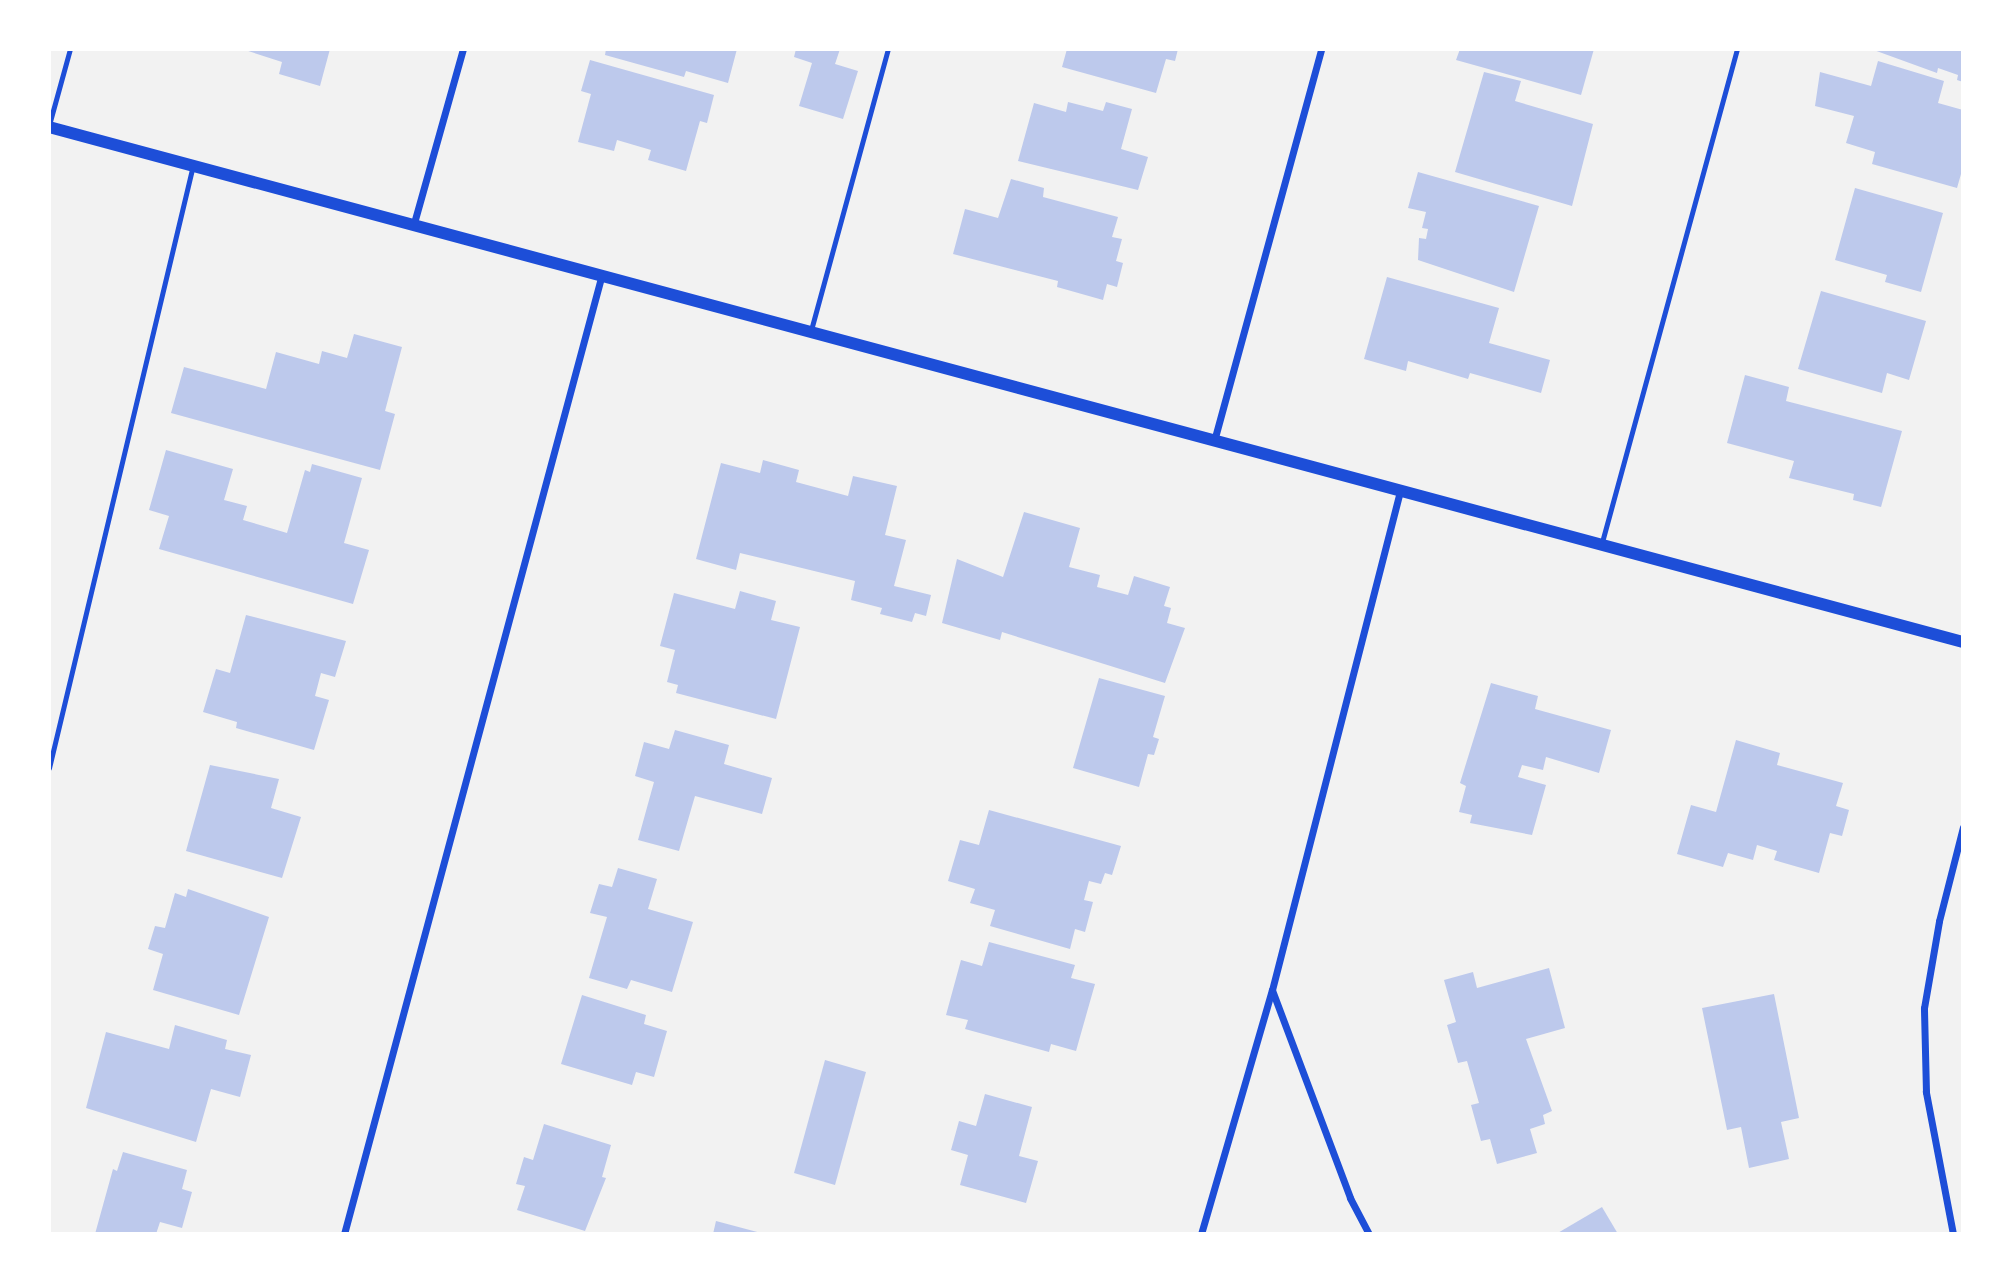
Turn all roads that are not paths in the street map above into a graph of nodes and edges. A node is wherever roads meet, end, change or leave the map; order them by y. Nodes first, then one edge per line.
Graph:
1 (70, 49) edge
2 (463, 49) edge
3 (888, 49) edge
4 (1321, 49) edge
5 (1737, 49) edge
6 (49, 126) edge
7 (194, 164) junction
8 (414, 223) junction
9 (602, 274) junction
10 (811, 330) junction
11 (1214, 441) junction
12 (1400, 491) junction
13 (1602, 542) junction
14 (1963, 642) edge
15 (49, 768) edge
16 (1963, 827) edge
17 (1272, 989) junction
18 (344, 1234) edge
19 (1201, 1234) edge
20 (1369, 1234) edge
21 (1953, 1234) edge

1 - 6 lane
2 - 8 street
3 - 10 lane
4 - 11 street
5 - 13 lane
6 - 7 street
7 - 8 street
7 - 15 lane
8 - 9 street
9 - 10 street
9 - 18 street
10 - 11 street
11 - 12 street
12 - 13 street
12 - 17 street
13 - 14 street
16 - 21 street
17 - 19 street
17 - 20 street

